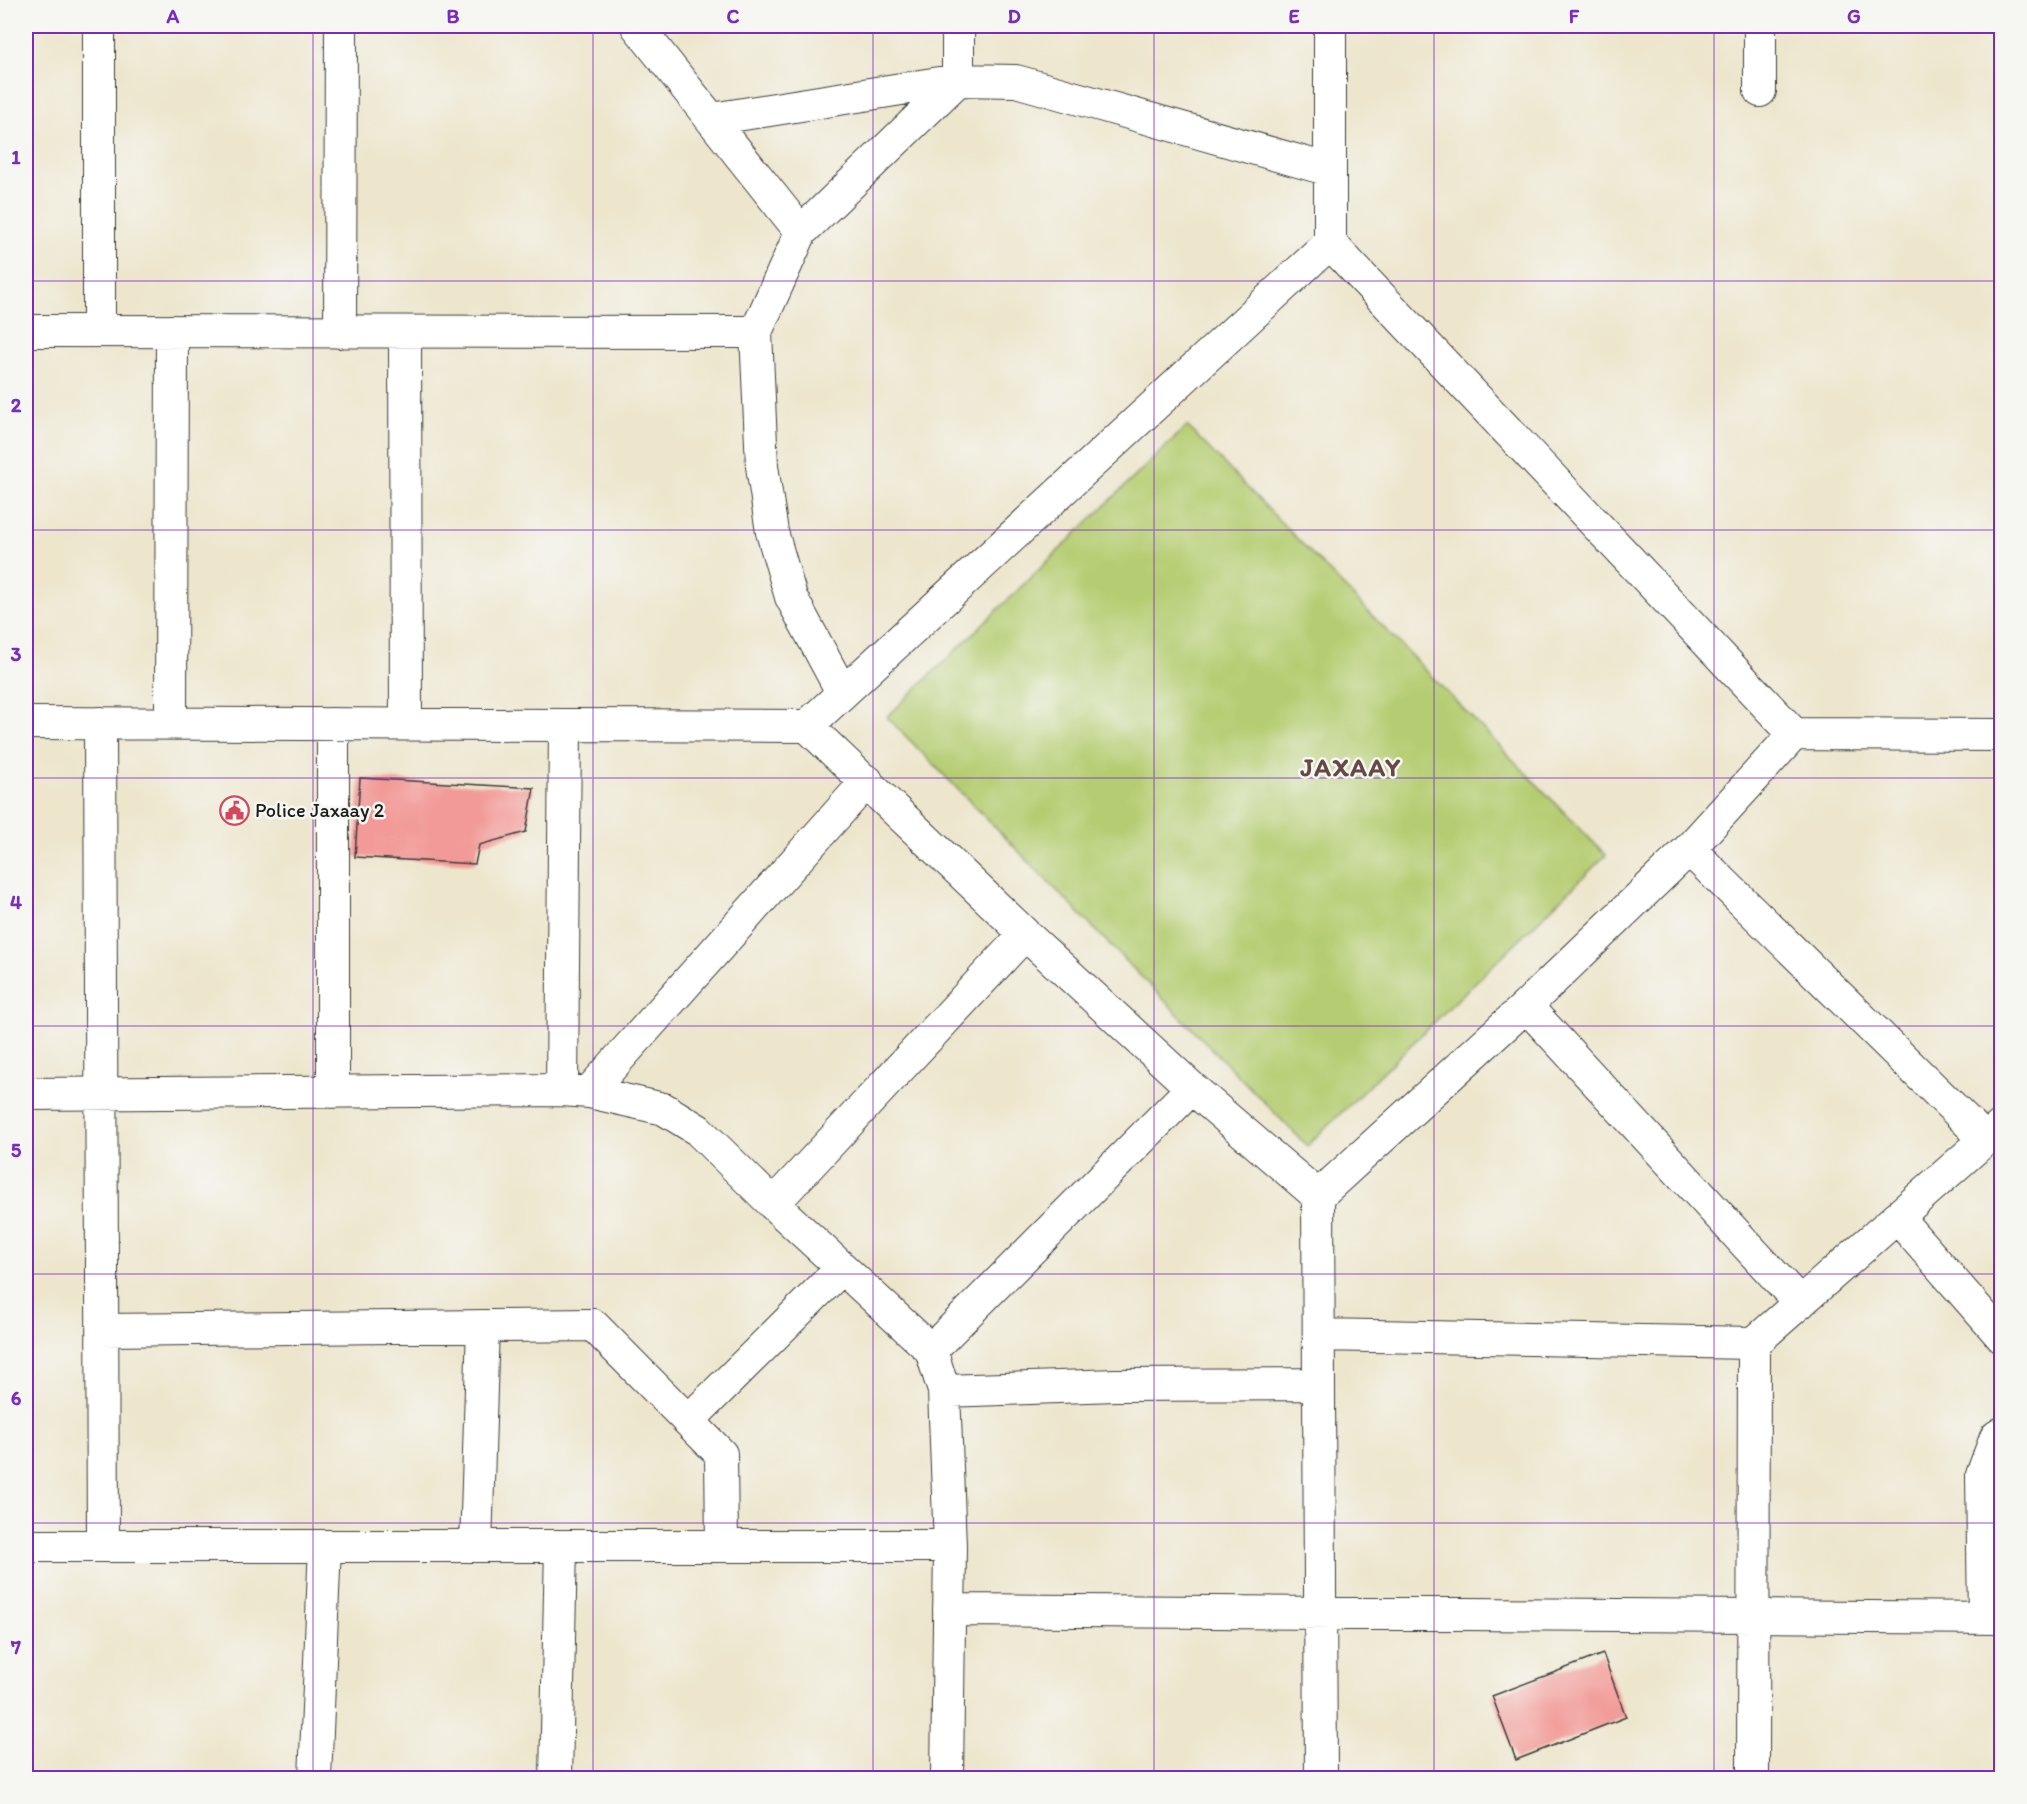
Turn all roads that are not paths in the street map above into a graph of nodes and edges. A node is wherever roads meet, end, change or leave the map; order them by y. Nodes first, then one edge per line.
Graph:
1 (99, 26) edge
2 (341, 26) edge
3 (637, 26) edge
4 (958, 26) edge
5 (1330, 26) edge
6 (1760, 26) edge
7 (958, 80) junction
8 (1760, 91) dead end
9 (712, 119) junction
10 (1330, 170) junction
11 (801, 232) junction
12 (1329, 243) junction
13 (26, 331) edge
14 (99, 331) junction
15 (172, 331) junction
16 (340, 332) junction
17 (405, 332) junction
18 (756, 332) junction
19 (842, 693) junction
20 (26, 723) edge
21 (100, 723) junction
22 (171, 723) junction
23 (333, 724) junction
24 (406, 724) junction
25 (565, 725) junction
26 (807, 726) junction
27 (1794, 734) junction
28 (2001, 735) edge
29 (867, 781) junction
30 (1689, 849) junction
31 (1025, 934) junction
32 (1526, 1006) junction
33 (1192, 1088) junction
34 (575, 1091) junction
35 (333, 1092) junction
36 (26, 1094) edge
37 (102, 1094) junction
38 (1993, 1132) edge
39 (1318, 1196) junction
40 (773, 1204) junction
41 (1897, 1217) junction
42 (842, 1268) junction
43 (1800, 1303) junction
44 (483, 1326) junction
45 (103, 1330) junction
46 (1319, 1335) junction
47 (2001, 1337) edge
48 (1754, 1343) junction
49 (931, 1350) junction
50 (1319, 1384) junction
51 (944, 1391) junction
52 (688, 1421) junction
53 (2001, 1433) edge
54 (722, 1545) junction
55 (26, 1546) edge
56 (103, 1546) junction
57 (325, 1546) junction
58 (476, 1546) junction
59 (561, 1546) junction
60 (950, 1546) junction
61 (949, 1610) junction
62 (1320, 1613) junction
63 (1754, 1616) junction
64 (1993, 1618) edge
65 (315, 1779) edge
66 (556, 1779) edge
67 (947, 1779) edge
68 (1320, 1779) edge
69 (1754, 1779) edge

1 - 14 street
2 - 16 street
3 - 9 street
4 - 7 street
5 - 10 street
6 - 8 street
7 - 9 street
7 - 10 street
7 - 11 street
9 - 11 street
10 - 12 street
11 - 18 street
12 - 19 street
12 - 27 street
13 - 14 street
14 - 15 street
15 - 16 street
15 - 22 street
16 - 17 street
17 - 18 street
17 - 24 street
18 - 19 street
19 - 26 street
20 - 21 street
21 - 22 street
21 - 37 street
22 - 23 street
23 - 24 street
23 - 35 street
24 - 25 street
25 - 26 street
25 - 34 street
26 - 29 street
27 - 28 street
27 - 30 street
29 - 31 street
29 - 34 street
30 - 32 street
30 - 38 street
31 - 33 street
31 - 40 street
32 - 39 street
32 - 43 street
33 - 39 street
33 - 49 street
34 - 35 street
34 - 40 street
35 - 37 street
36 - 37 street
37 - 45 street
38 - 41 street
39 - 46 street
40 - 42 street
41 - 43 street
41 - 47 street
42 - 49 street
42 - 52 street
43 - 48 street
44 - 45 street
44 - 52 street
44 - 58 street
45 - 56 street
46 - 48 street
46 - 50 street
48 - 63 street
49 - 51 street
50 - 51 street
50 - 62 street
51 - 60 street
52 - 54 street
53 - 64 street
54 - 59 street
54 - 60 street
55 - 56 street
56 - 57 street
57 - 58 street
57 - 65 street
58 - 59 street
59 - 66 street
60 - 61 street
61 - 62 street
61 - 67 street
62 - 63 street
62 - 68 street
63 - 64 street
63 - 69 street

